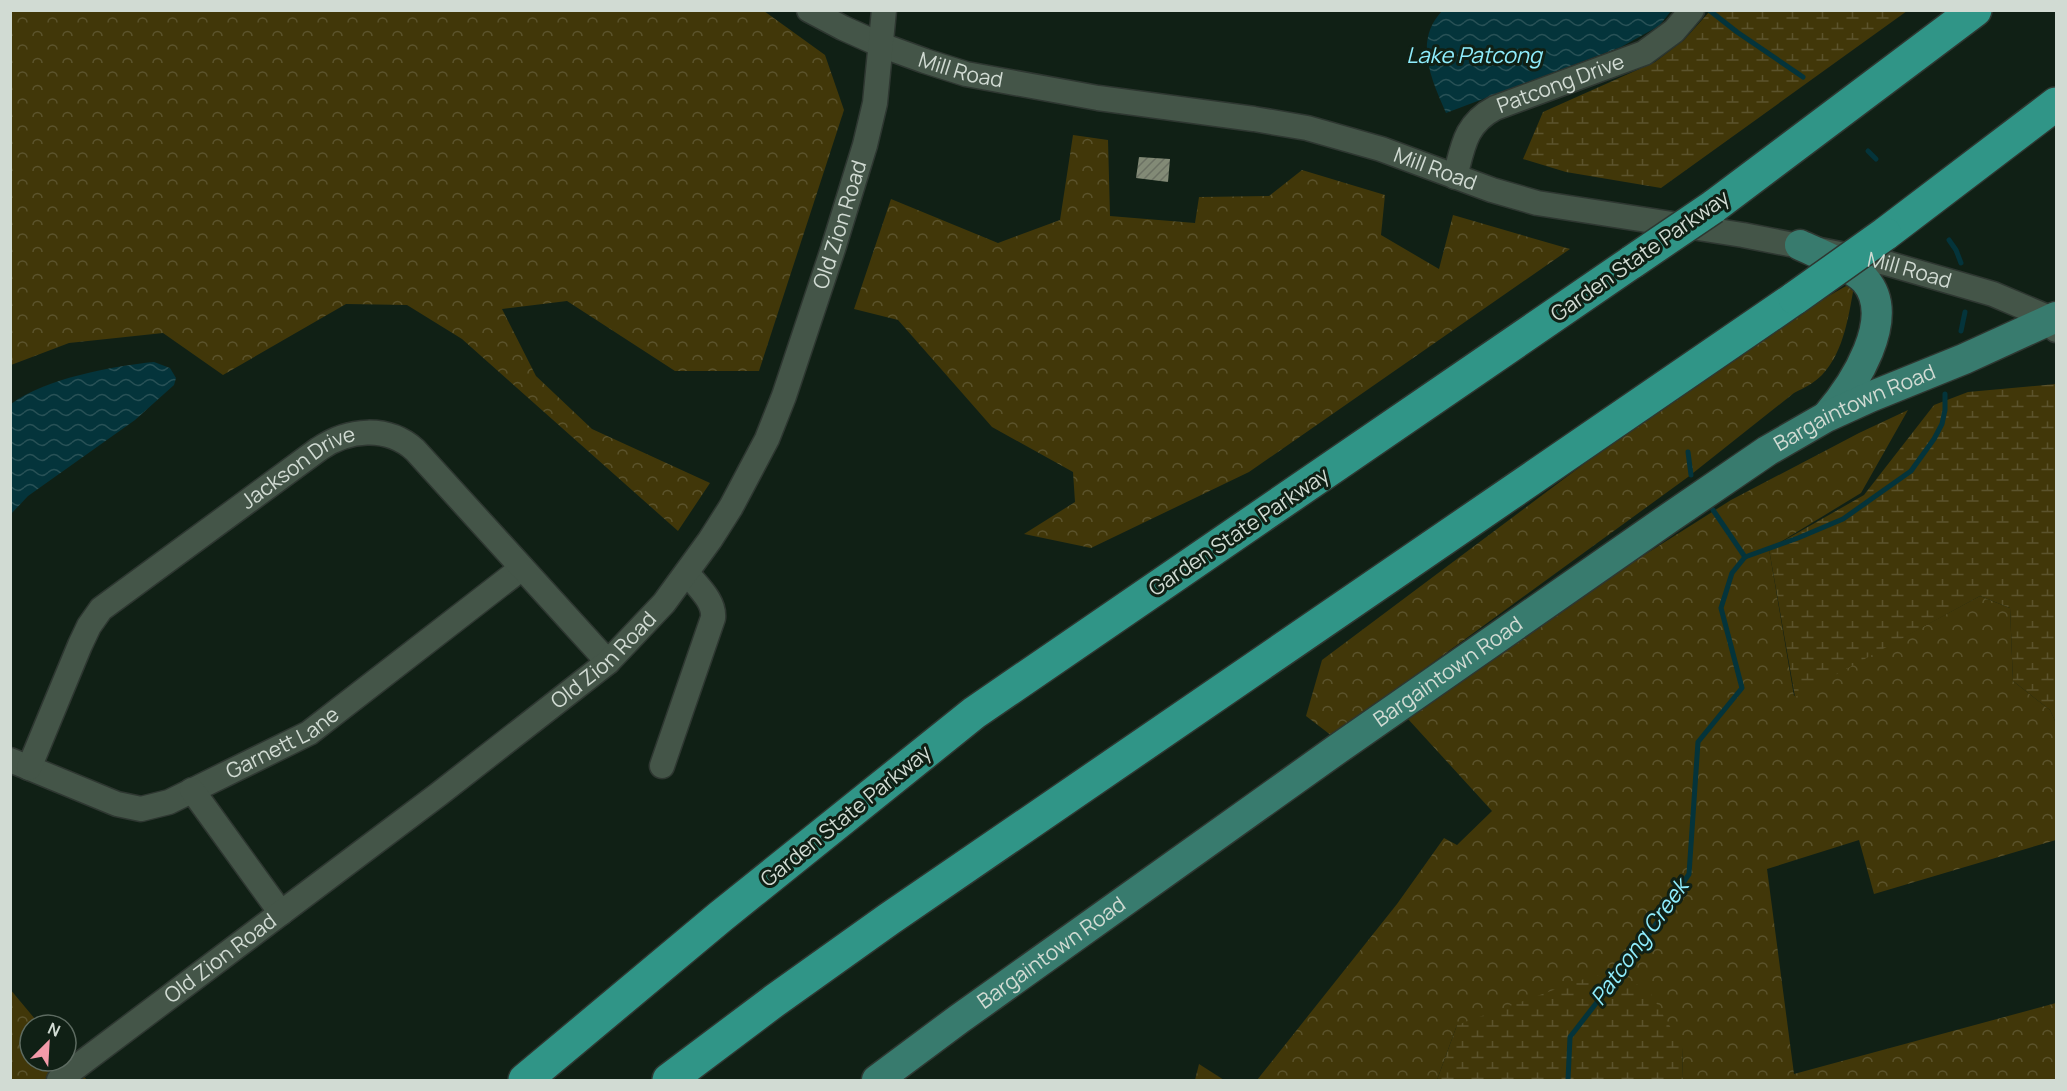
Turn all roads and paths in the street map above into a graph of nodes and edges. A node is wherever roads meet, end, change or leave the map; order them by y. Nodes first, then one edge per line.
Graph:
1 (810, 10) edge
2 (884, 10) edge
3 (1975, 10) edge
4 (1692, 11) edge
5 (881, 45) junction
6 (2056, 104) edge
7 (1455, 177) junction
8 (1800, 245) junction
9 (2055, 322) edge
10 (1826, 417) junction
11 (522, 568) junction
12 (687, 573) junction
13 (608, 662) junction
14 (20, 764) edge
15 (662, 766) dead end
16 (192, 790) junction
17 (281, 913) junction
18 (59, 1080) edge
19 (525, 1080) edge
20 (669, 1080) edge
21 (877, 1080) edge

1 - 5 street, Mill Road
2 - 5 street, Old Zion Road
3 - 19 highway, Garden State Parkway, bridge
4 - 7 street, Patcong Drive
5 - 7 street, Mill Road
5 - 12 street, Old Zion Road
6 - 20 highway, bridge
7 - 8 street, Mill Road
8 - 9 street, Mill Road
8 - 10 main road
9 - 10 main road, Bargaintown Road
10 - 21 main road, Bargaintown Road
11 - 13 street, Jackson Drive
11 - 14 street, Jackson Drive
11 - 16 street, Garnett Lane
12 - 13 street, Old Zion Road
12 - 15 street
13 - 17 street, Old Zion Road
14 - 16 street, Garnett Lane
16 - 17 street
17 - 18 street, Old Zion Road

